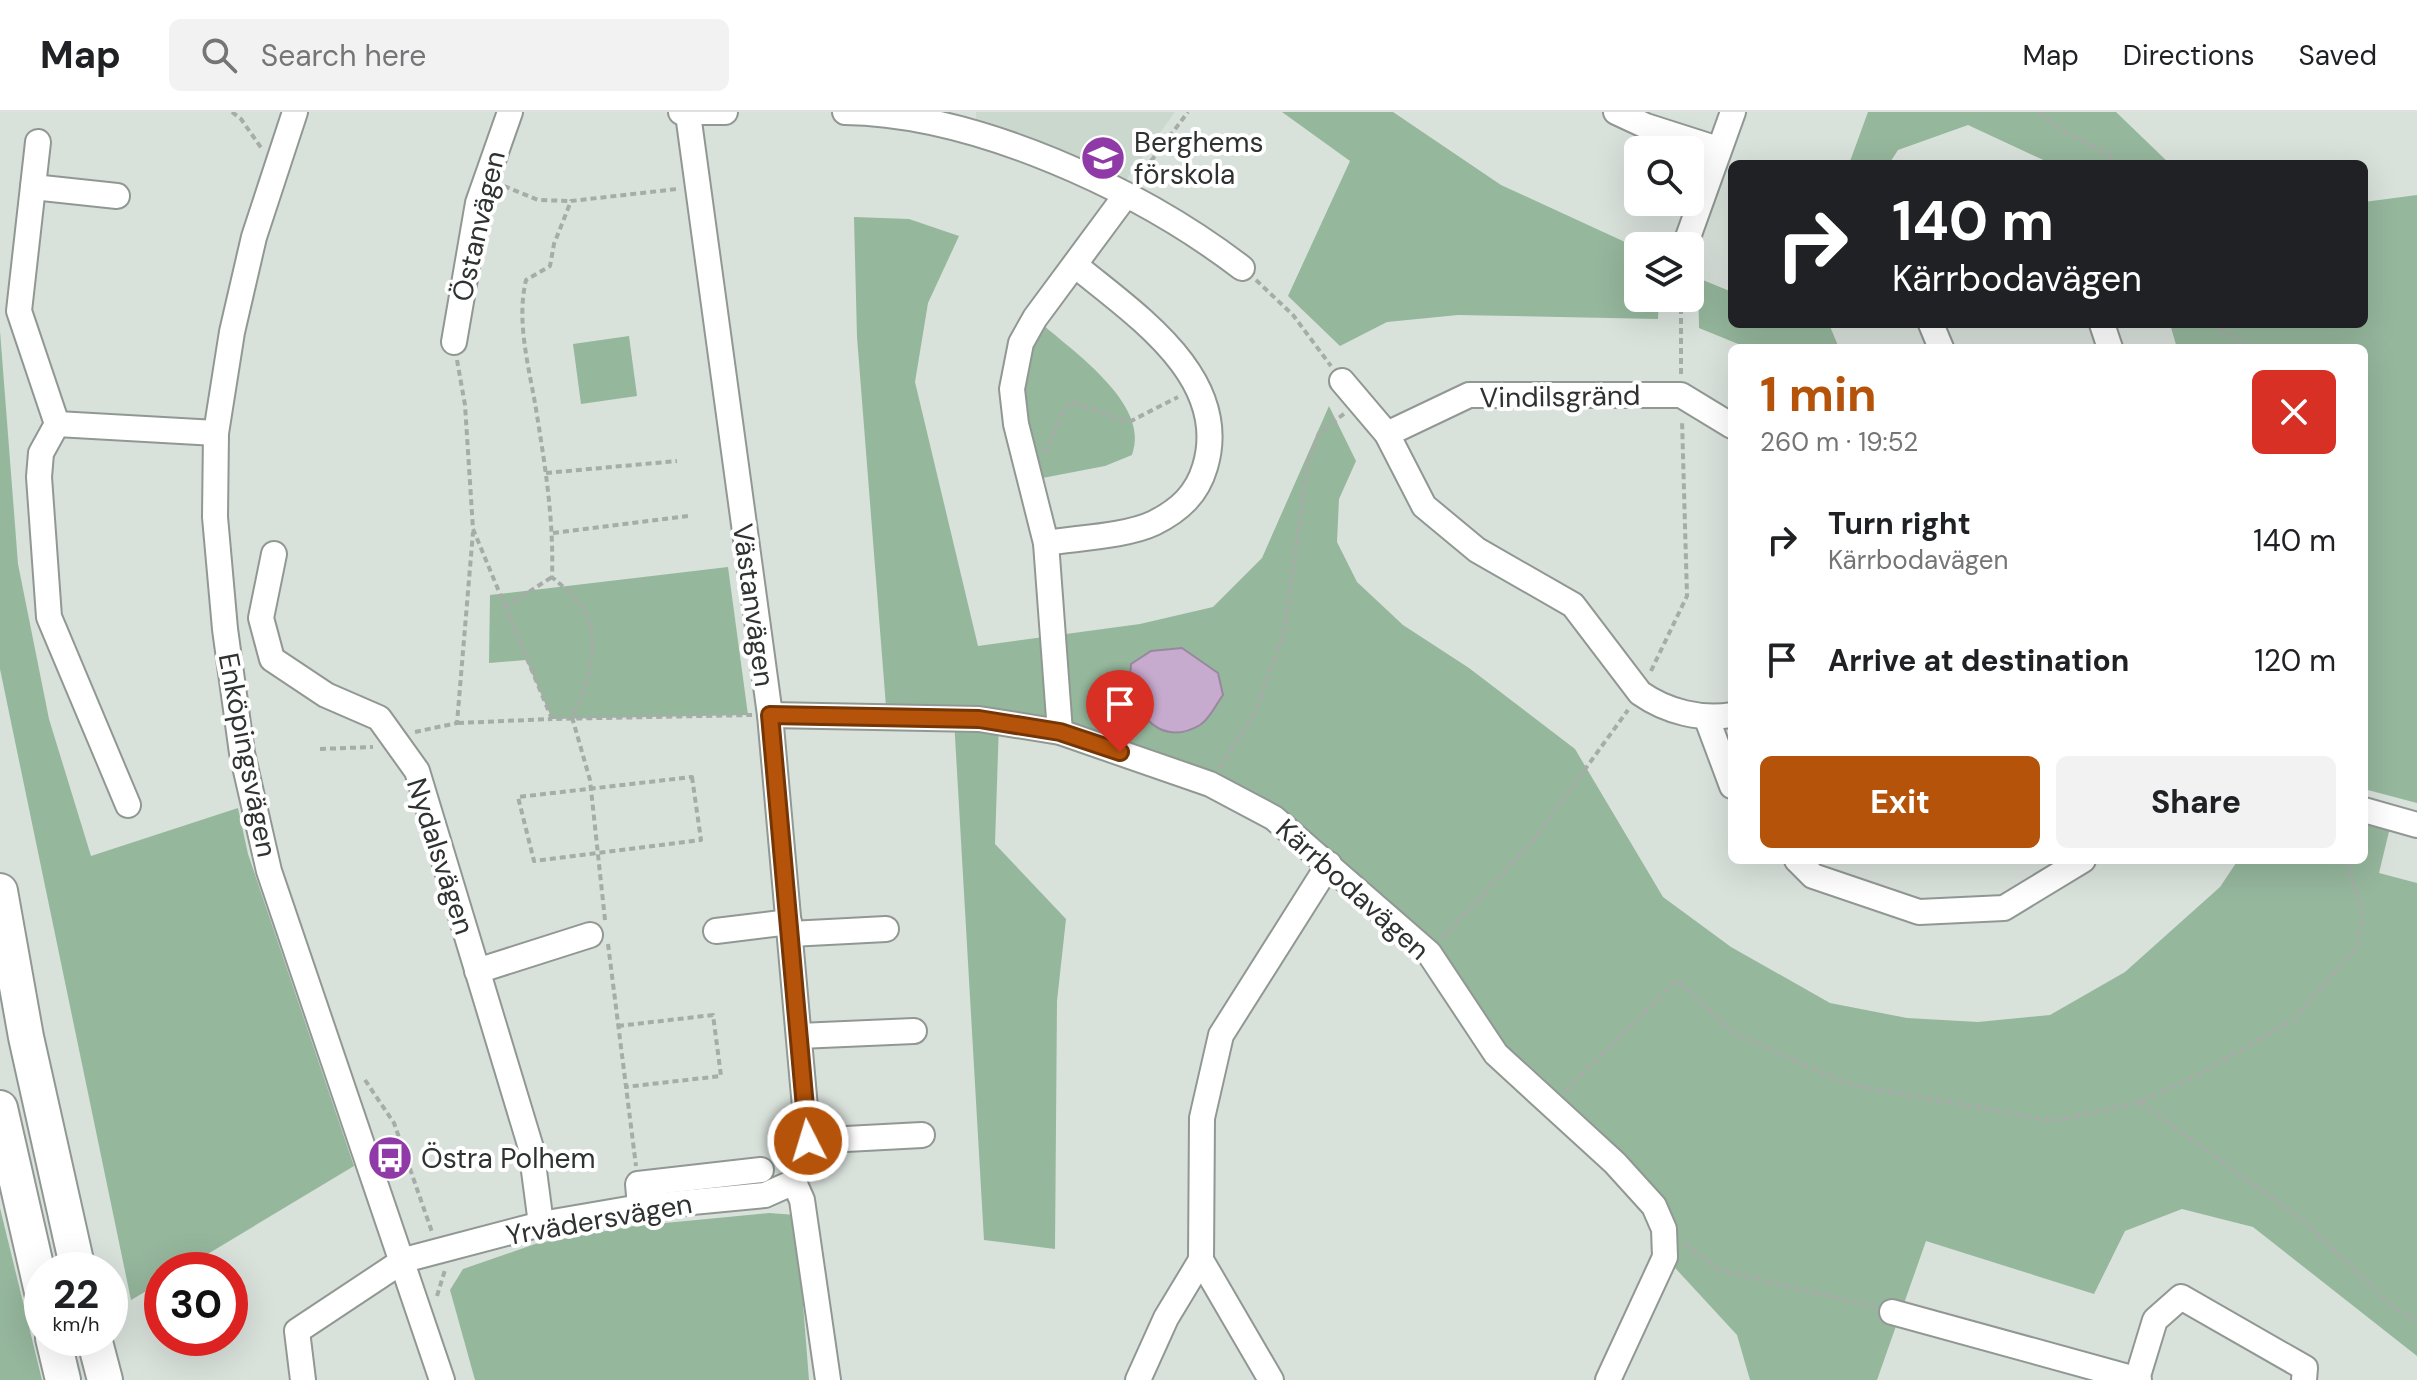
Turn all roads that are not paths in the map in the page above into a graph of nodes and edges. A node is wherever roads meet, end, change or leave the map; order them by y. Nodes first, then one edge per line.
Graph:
1 (295, 112) edge
2 (510, 112) edge
3 (725, 112) edge
4 (845, 112) edge
5 (1616, 112) edge
6 (1733, 112) edge
7 (685, 113) edge
8 (38, 142) dead end
9 (1718, 149) junction
10 (33, 187) junction
11 (1126, 195) junction
12 (117, 196) dead end
13 (1690, 232) edge
14 (1075, 265) junction
15 (1242, 268) road end
16 (454, 342) road end
17 (1342, 381) road end
18 (57, 424) junction
19 (1728, 424) edge
20 (216, 433) junction
21 (1387, 434) junction
22 (1046, 543) junction
23 (274, 554) dead end
24 (770, 715) junction
25 (1728, 716) edge
26 (1707, 719) junction
27 (1060, 732) junction
28 (1728, 775) edge
29 (128, 805) dead end
30 (2368, 811) edge
31 (2417, 825) edge
32 (1329, 864) junction
33 (1801, 864) edge
34 (2076, 864) edge
35 (0, 891) edge
36 (789, 928) junction
37 (886, 929) dead end
38 (716, 931) dead end
39 (590, 935) dead end
40 (477, 971) junction
41 (914, 1031) dead end
42 (799, 1036) junction
43 (0, 1108) edge
44 (922, 1135) dead end
45 (808, 1141) junction
46 (761, 1170) dead end
47 (794, 1182) junction
48 (639, 1195) junction
49 (541, 1224) junction
50 (33, 1252) edge
51 (74, 1252) edge
52 (404, 1260) junction
53 (1201, 1260) junction
54 (1892, 1312) road end
55 (57, 1356) edge
56 (99, 1356) edge
57 (2084, 1372) edge
58 (2138, 1379) edge
59 (63, 1380) edge
60 (105, 1380) edge
61 (303, 1380) edge
62 (442, 1380) edge
63 (828, 1380) edge
64 (1138, 1380) edge
65 (1271, 1380) edge
66 (1608, 1380) edge
67 (2304, 1380) edge

1 - 20 street, Enköpingsvägen
2 - 16 street, Östanvägen
3 - 7 street
4 - 11 street
5 - 9 street
6 - 9 street
7 - 24 street, Västanvägen
8 - 10 street
9 - 13 street
10 - 12 street
10 - 18 street
11 - 14 street
11 - 15 street
14 - 22 street
14 - 22 street
17 - 21 street
18 - 20 street
18 - 29 street
19 - 21 street, Vindilsgränd
20 - 52 street, Enköpingsvägen
21 - 26 street
22 - 27 street
23 - 40 street, Nydalsvägen
24 - 27 street, Kärrbodavägen
24 - 36 street, Västanvägen
25 - 26 street
26 - 28 street
27 - 32 street, Kärrbodavägen
30 - 31 street
32 - 53 street
32 - 66 street, Kärrbodavägen
33 - 34 street
35 - 51 highway
36 - 37 street
36 - 38 street
36 - 42 street, Västanvägen
39 - 40 street
40 - 49 street, Nydalsvägen
41 - 42 street
42 - 45 street, Västanvägen
43 - 50 highway
44 - 45 street
45 - 47 street, Västanvägen
46 - 48 street
47 - 48 street, Yrvädersvägen
47 - 63 street
48 - 49 street, Yrvädersvägen
49 - 52 street, Yrvädersvägen
52 - 61 street, Yrvädersvägen
52 - 62 street, Enköpingsvägen
53 - 64 street
53 - 65 street
54 - 57 street
55 - 59 highway
56 - 60 highway
57 - 58 street
58 - 67 street

